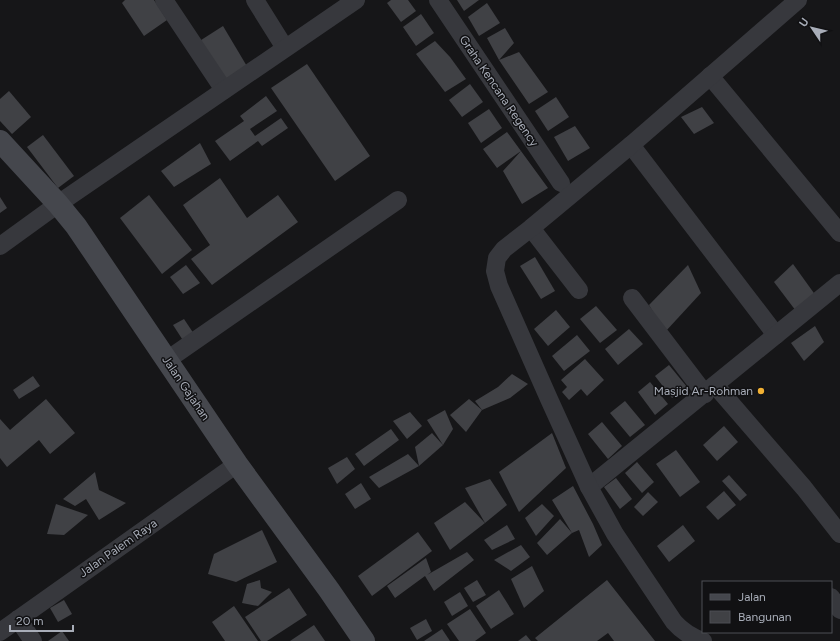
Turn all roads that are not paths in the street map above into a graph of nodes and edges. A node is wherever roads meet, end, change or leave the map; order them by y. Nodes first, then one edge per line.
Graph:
1 (164, 0) edge
2 (255, 0) edge
3 (438, 0) edge
4 (798, 0) edge
5 (351, 1) edge
6 (285, 48) junction
7 (710, 76) junction
8 (224, 90) junction
9 (0, 141) edge
10 (631, 145) junction
11 (561, 183) dead end
12 (398, 200) dead end
13 (58, 204) junction
14 (531, 228) junction
15 (840, 234) edge
16 (0, 246) edge
17 (840, 283) edge
18 (579, 290) dead end
19 (632, 298) dead end
20 (776, 335) junction
21 (167, 360) junction
22 (710, 389) junction
23 (237, 464) junction
24 (589, 487) junction
25 (840, 534) edge
26 (832, 598) edge
27 (840, 610) edge
28 (18, 620) junction
29 (0, 632) edge
30 (32, 641) edge
31 (364, 641) edge
32 (703, 641) edge

1 - 8 street
2 - 6 street
3 - 11 street, Graha Kencana Regency
4 - 7 street
5 - 6 street
6 - 8 street
7 - 10 street
7 - 15 street
8 - 13 street
9 - 13 street, Jalan Gajahan
10 - 14 street
10 - 20 street
12 - 21 street
13 - 16 street
13 - 21 street, Jalan Gajahan
14 - 18 street
14 - 24 street
17 - 20 street
19 - 22 street
20 - 22 street
21 - 23 street, Jalan Gajahan
22 - 24 street
22 - 25 street
23 - 28 street, Jalan Palem Raya
23 - 31 street, Jalan Gajahan
24 - 32 street
26 - 27 street
28 - 29 street, Jalan Palem Raya
28 - 30 street

